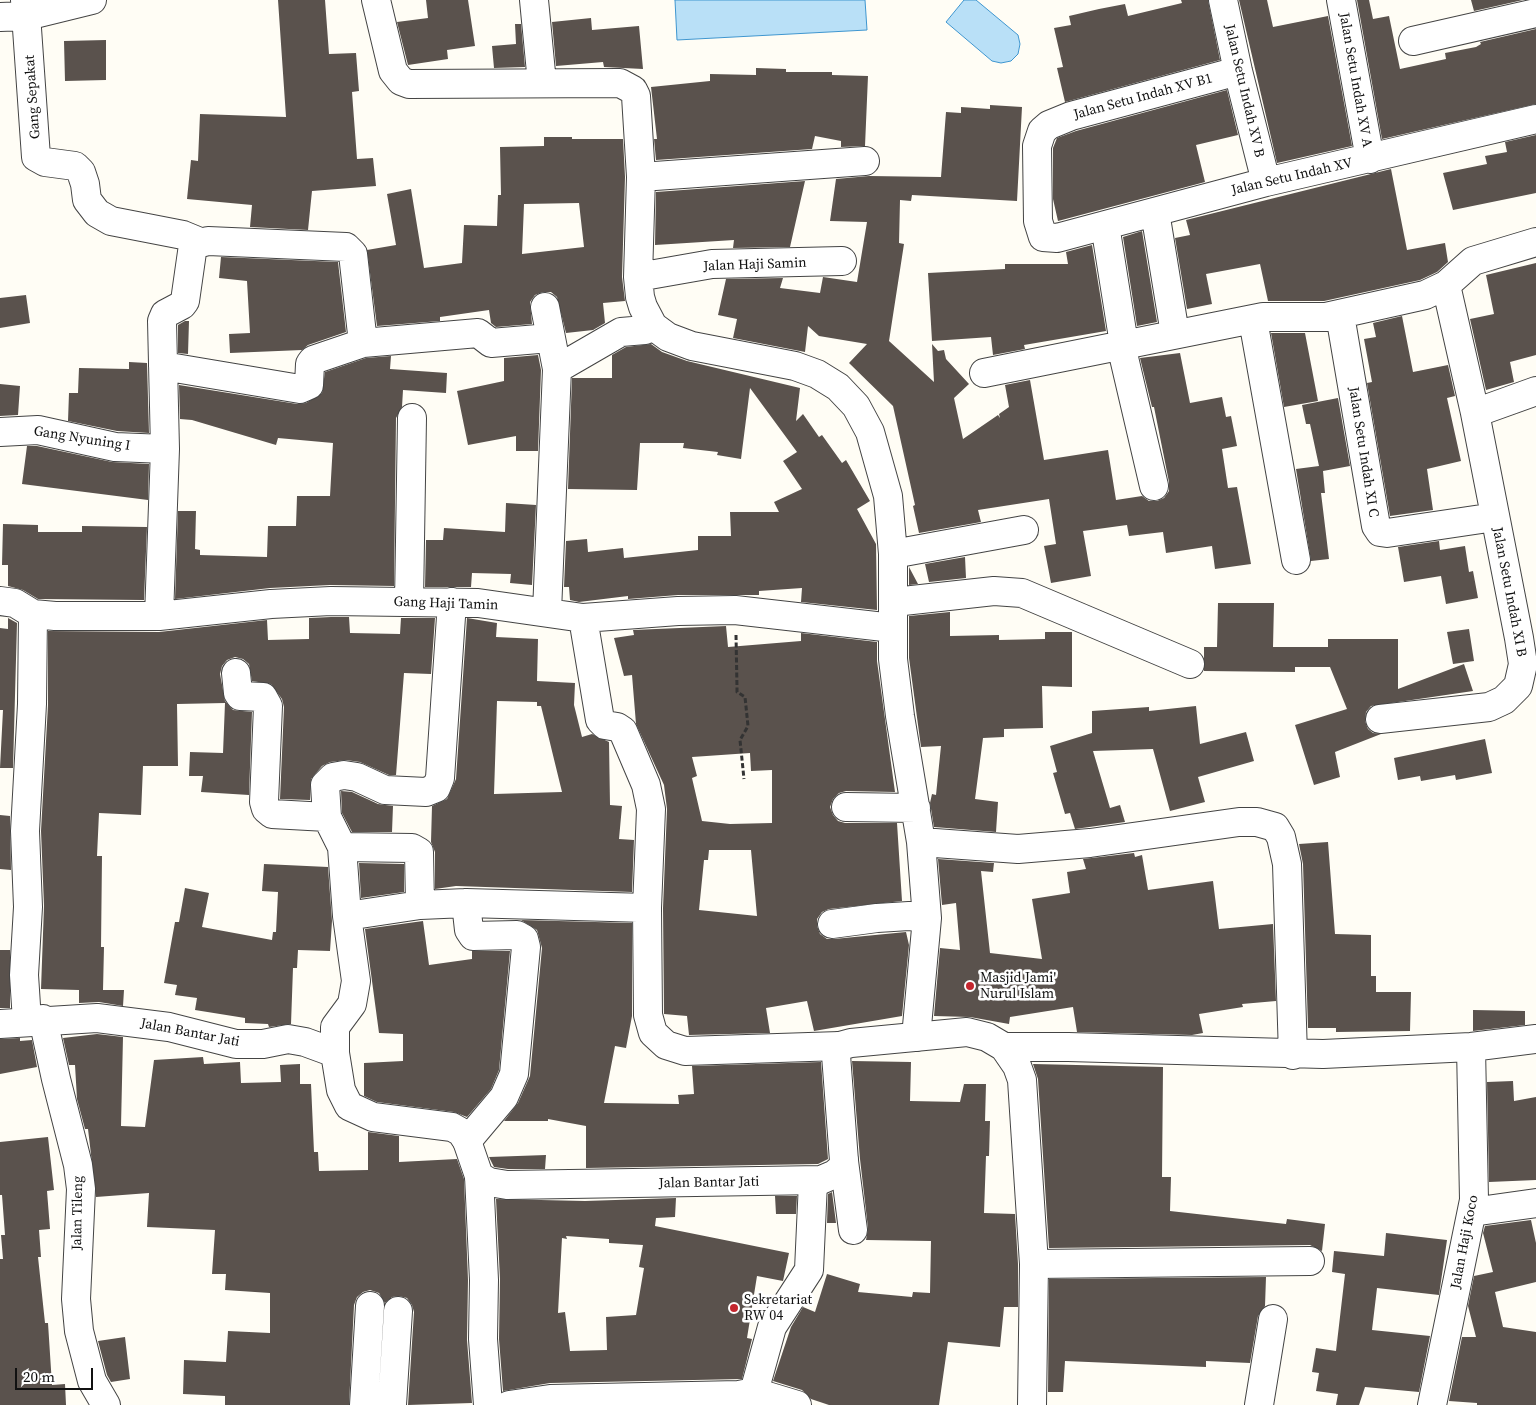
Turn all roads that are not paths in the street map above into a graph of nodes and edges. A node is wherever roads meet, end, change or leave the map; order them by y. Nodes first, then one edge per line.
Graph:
1 (92, 0) edge
2 (376, 0) edge
3 (534, 0) edge
4 (1223, 0) edge
5 (1341, 0) edge
6 (17, 11) edge
7 (1536, 13) edge
8 (1413, 41) dead end
9 (1238, 71) junction
10 (542, 83) junction
11 (1536, 119) edge
12 (1370, 159) junction
13 (865, 161) dead end
14 (641, 177) junction
15 (1266, 182) junction
16 (1155, 212) junction
17 (1105, 225) junction
18 (1049, 238) joint
19 (200, 242) junction
20 (1536, 242) edge
21 (842, 261) dead end
22 (638, 276) junction
23 (1446, 285) junction
24 (545, 307) dead end
25 (1340, 315) junction
26 (1253, 320) junction
27 (653, 326) junction
28 (1175, 334) junction
29 (550, 338) junction
30 (363, 343) junction
31 (1123, 345) junction
32 (163, 366) junction
33 (557, 369) junction
34 (984, 373) dead end
35 (1536, 392) edge
36 (1475, 413) junction
37 (412, 418) dead end
38 (0, 432) edge
39 (165, 449) junction
40 (1154, 486) dead end
41 (1495, 517) junction
42 (1024, 530) dead end
43 (893, 554) junction
44 (1296, 560) dead end
45 (0, 601) edge
46 (408, 602) junction
47 (452, 602) junction
48 (547, 612) junction
49 (33, 614) junction
50 (894, 615) junction
51 (159, 616) junction
52 (583, 618) junction
53 (1190, 664) dead end
54 (236, 673) dead end
55 (1380, 719) dead end
56 (846, 807) dead end
57 (916, 808) junction
58 (327, 817) junction
59 (921, 842) junction
60 (342, 847) junction
61 (466, 903) junction
62 (420, 905) junction
63 (647, 908) junction
64 (347, 916) junction
65 (927, 918) junction
66 (832, 924) dead end
67 (35, 1021) junction
68 (0, 1024) edge
69 (916, 1037) junction
70 (1536, 1039) edge
71 (840, 1046) junction
72 (1004, 1047) junction
73 (1471, 1047) junction
74 (335, 1053) junction
75 (1293, 1055) junction
76 (467, 1141) junction
77 (844, 1161) junction
78 (479, 1176) junction
79 (813, 1182) junction
80 (1536, 1203) edge
81 (1472, 1212) junction
82 (853, 1230) dead end
83 (1310, 1261) dead end
84 (1034, 1264) junction
85 (370, 1306) dead end
86 (398, 1312) dead end
87 (1272, 1319) dead end
88 (754, 1392) junction
89 (550, 1402) edge
90 (106, 1405) edge
91 (364, 1405) edge
92 (392, 1405) edge
93 (488, 1405) edge
94 (509, 1405) edge
95 (797, 1405) edge
96 (1032, 1405) edge
97 (1260, 1405) edge
98 (1432, 1405) edge

1 - 6 street
2 - 10 street
3 - 10 street
4 - 9 street, Jalan Setu Indah XV B
5 - 12 street, Jalan Setu Indah XV A
6 - 19 street, Gang Sepakat
7 - 8 street
9 - 15 street, Jalan Setu Indah XV B
9 - 18 street, Jalan Setu Indah XV B1
10 - 14 street
11 - 12 street, Jalan Setu Indah XV
12 - 15 street, Jalan Setu Indah XV
13 - 14 street
14 - 22 street
15 - 16 street, Jalan Setu Indah XV
16 - 17 street, Jalan Setu Indah XV
16 - 28 street
17 - 18 street, Jalan Setu Indah XV
17 - 31 street
19 - 30 street
19 - 32 street
20 - 23 street
21 - 22 street, Jalan Haji Samin
22 - 27 street
23 - 25 street
23 - 36 street, Jalan Setu Indah XI B
24 - 29 street
25 - 26 street
25 - 41 street, Jalan Setu Indah XI C
26 - 28 street
26 - 44 street
27 - 33 street
27 - 43 street
28 - 31 street
29 - 30 street
29 - 33 street
30 - 32 street
31 - 34 street
31 - 40 street
32 - 39 street
33 - 48 street
35 - 36 street
36 - 41 street, Jalan Setu Indah XI B
37 - 46 street
38 - 39 street, Gang Nyuning I
39 - 51 street
41 - 55 street, Jalan Setu Indah XI B
42 - 43 street
43 - 50 street
45 - 49 street, Gang Haji Tamin
46 - 47 street, Gang Haji Tamin
46 - 51 street, Gang Haji Tamin
47 - 48 street, Gang Haji Tamin
47 - 58 street
48 - 52 street, Gang Haji Tamin
49 - 51 street, Gang Haji Tamin
49 - 67 street, Jalan Tileng
50 - 52 street, Gang Haji Tamin
50 - 53 street, Gang Haji Tamin
50 - 57 street
52 - 63 street
54 - 58 street
56 - 57 street
57 - 59 street
58 - 60 street
59 - 65 street
59 - 75 street
60 - 62 street
60 - 64 street
61 - 62 street
61 - 63 street
61 - 76 street
62 - 64 street
63 - 71 street
64 - 74 street
65 - 66 street
65 - 69 street
67 - 68 street, Jalan Bantar Jati
67 - 74 street, Jalan Bantar Jati
67 - 90 street, Jalan Tileng
69 - 71 street
69 - 72 street
70 - 73 street
71 - 77 street
72 - 75 street
72 - 84 street
73 - 75 street
73 - 81 street, Jalan Haji Koco
74 - 76 street
76 - 78 street
77 - 79 street, Jalan Bantar Jati
77 - 82 street
78 - 79 street, Jalan Bantar Jati
78 - 93 street
79 - 88 street
80 - 81 street
81 - 98 street, Jalan Haji Koco
83 - 84 street
84 - 96 street
85 - 91 street
86 - 92 street
87 - 97 street
88 - 89 street
88 - 95 street
89 - 94 street

